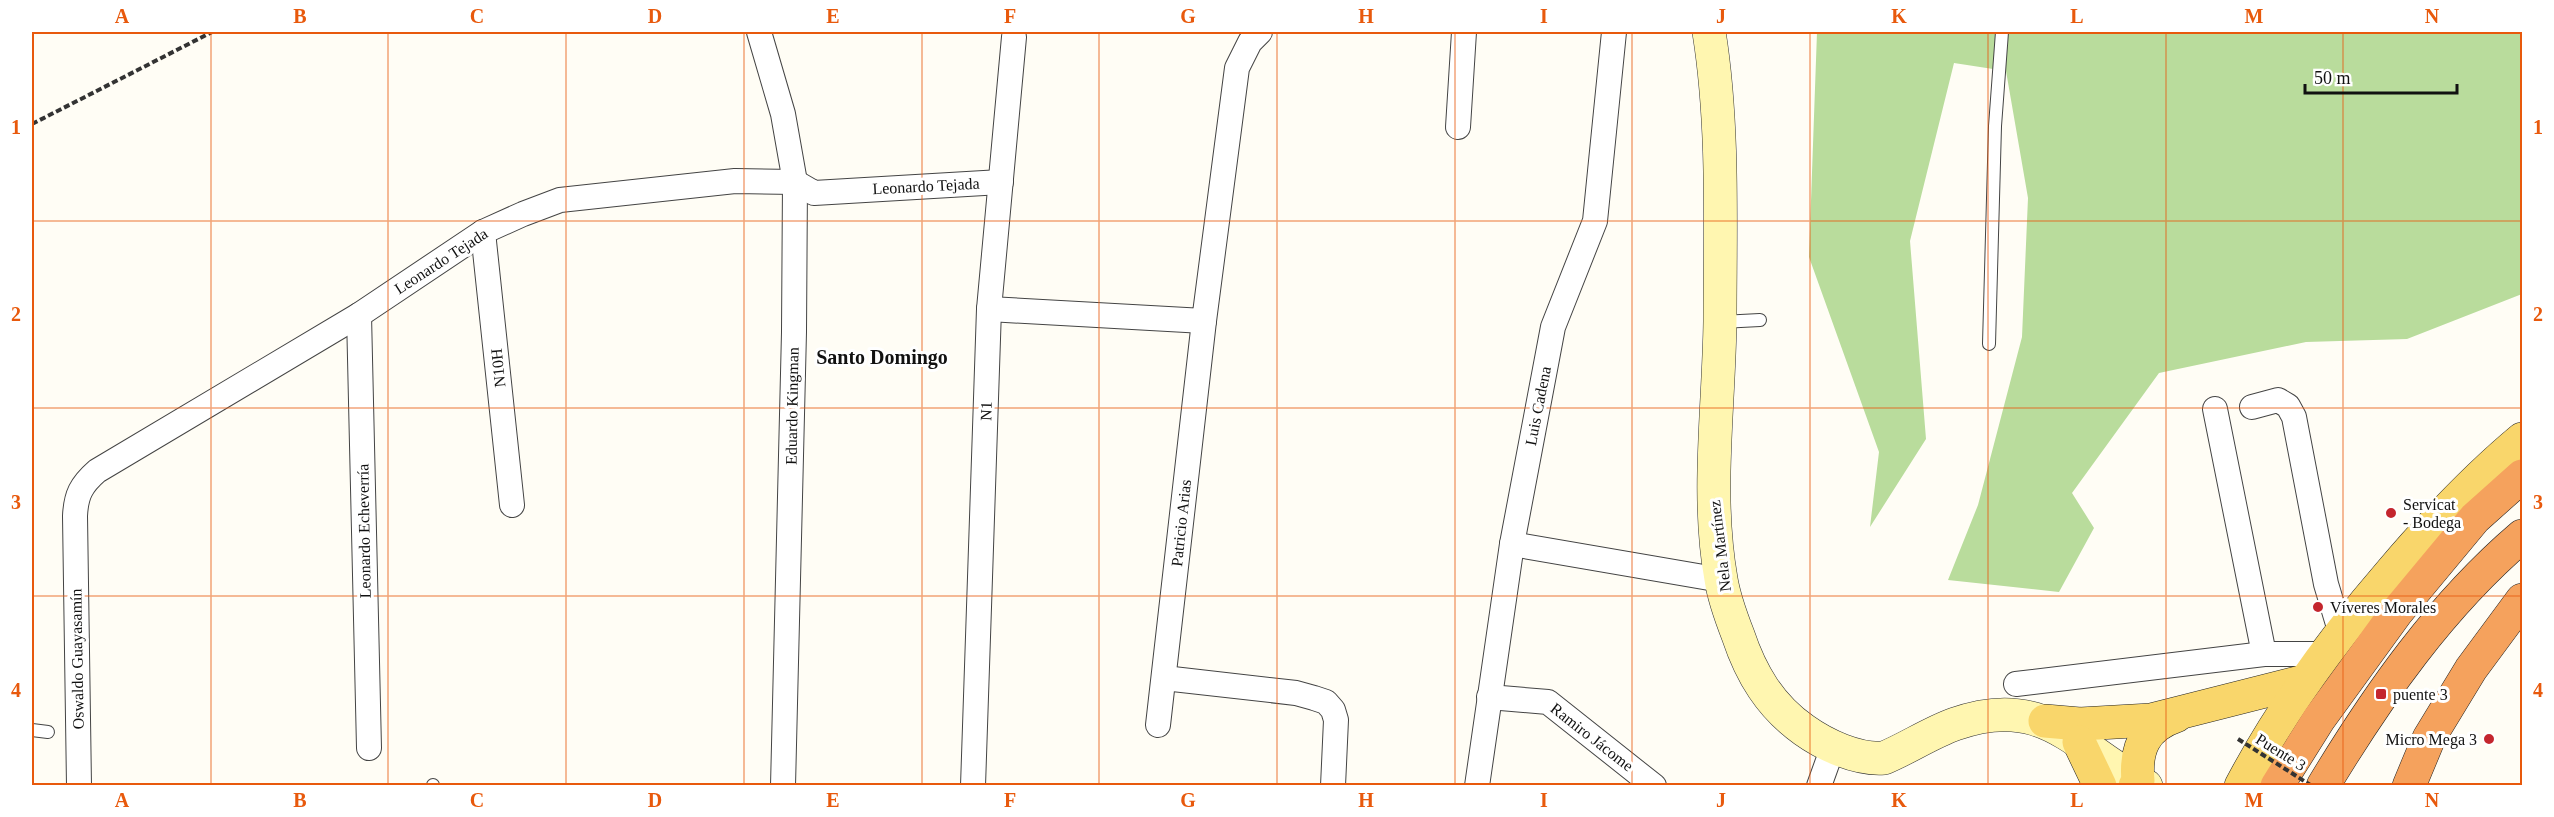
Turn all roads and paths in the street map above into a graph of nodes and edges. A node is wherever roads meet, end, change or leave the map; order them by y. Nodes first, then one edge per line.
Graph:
1 (213, 32) edge
2 (759, 32) edge
3 (1260, 32) edge
4 (1464, 32) edge
5 (1614, 32) edge
6 (1709, 32) edge
7 (2002, 32) edge
8 (1014, 37) dead end
9 (32, 124) edge
10 (1458, 127) dead end
11 (795, 182) junction
12 (1001, 182) junction
13 (483, 232) junction
14 (989, 309) junction
15 (359, 315) junction
16 (1760, 320) dead end
17 (1204, 321) junction
18 (1719, 322) junction
19 (1989, 344) dead end
20 (2252, 407) dead end
21 (2215, 410) dead end
22 (2523, 439) edge
23 (2523, 476) edge
24 (512, 504) dead end
25 (75, 532) joint
26 (2523, 536) edge
27 (1512, 544) junction
28 (1721, 580) junction
29 (2523, 600) edge
30 (2333, 644) junction
31 (2264, 654) junction
32 (1164, 678) junction
33 (2305, 681) junction
34 (2016, 684) dead end
35 (1489, 697) junction
36 (2186, 712) junction
37 (2045, 721) junction
38 (1158, 725) dead end
39 (32, 730) edge
40 (48, 732) dead end
41 (2238, 739) dead end
42 (2079, 742) junction
43 (1833, 747) junction
44 (369, 748) dead end
45 (2140, 784) edge
46 (80, 786) edge
47 (783, 786) edge
48 (973, 786) edge
49 (1333, 786) edge
50 (1477, 786) edge
51 (1654, 786) edge
52 (1819, 786) edge
53 (2100, 786) edge
54 (2241, 786) edge
55 (2277, 786) edge
56 (2312, 786) edge
57 (2323, 786) edge
58 (2409, 786) edge

1 - 9 path
2 - 11 street, Eduardo Kingman
3 - 17 street, Patricio Arias
4 - 10 street
5 - 27 street, Luis Cadena
6 - 18 main road, Nela Martínez
7 - 19 lane
8 - 12 street, N1
11 - 12 street, Leonardo Tejada
11 - 13 street, Leonardo Tejada
11 - 47 street, Eduardo Kingman
12 - 14 street, N1
13 - 15 street, Leonardo Tejada
13 - 24 street, N10H
14 - 17 street
14 - 48 street, N1
15 - 25 street, Leonardo Tejada
15 - 44 street, Leonardo Echeverría
16 - 18 lane
17 - 32 street, Patricio Arias
18 - 28 main road, Nela Martínez
20 - 30 street
21 - 31 street
22 - 30 main road
23 - 55 highway
25 - 46 street, Oswaldo Guayasamín
26 - 57 highway
27 - 28 street
27 - 35 street, Luis Cadena
28 - 43 main road, Nela Martínez
29 - 58 highway
30 - 31 street
30 - 33 main road
31 - 34 street
32 - 38 street, Patricio Arias
32 - 49 street
33 - 36 main road
33 - 54 main road
35 - 50 street, Luis Cadena
35 - 51 street, Ramiro Jácome
36 - 37 main road
36 - 45 main road
37 - 42 main road, Nela Martínez
37 - 43 main road, Nela Martínez
39 - 40 lane
41 - 56 path, Puente 3, bridge
42 - 45 main road, Nela Martínez
42 - 53 main road
43 - 52 street

